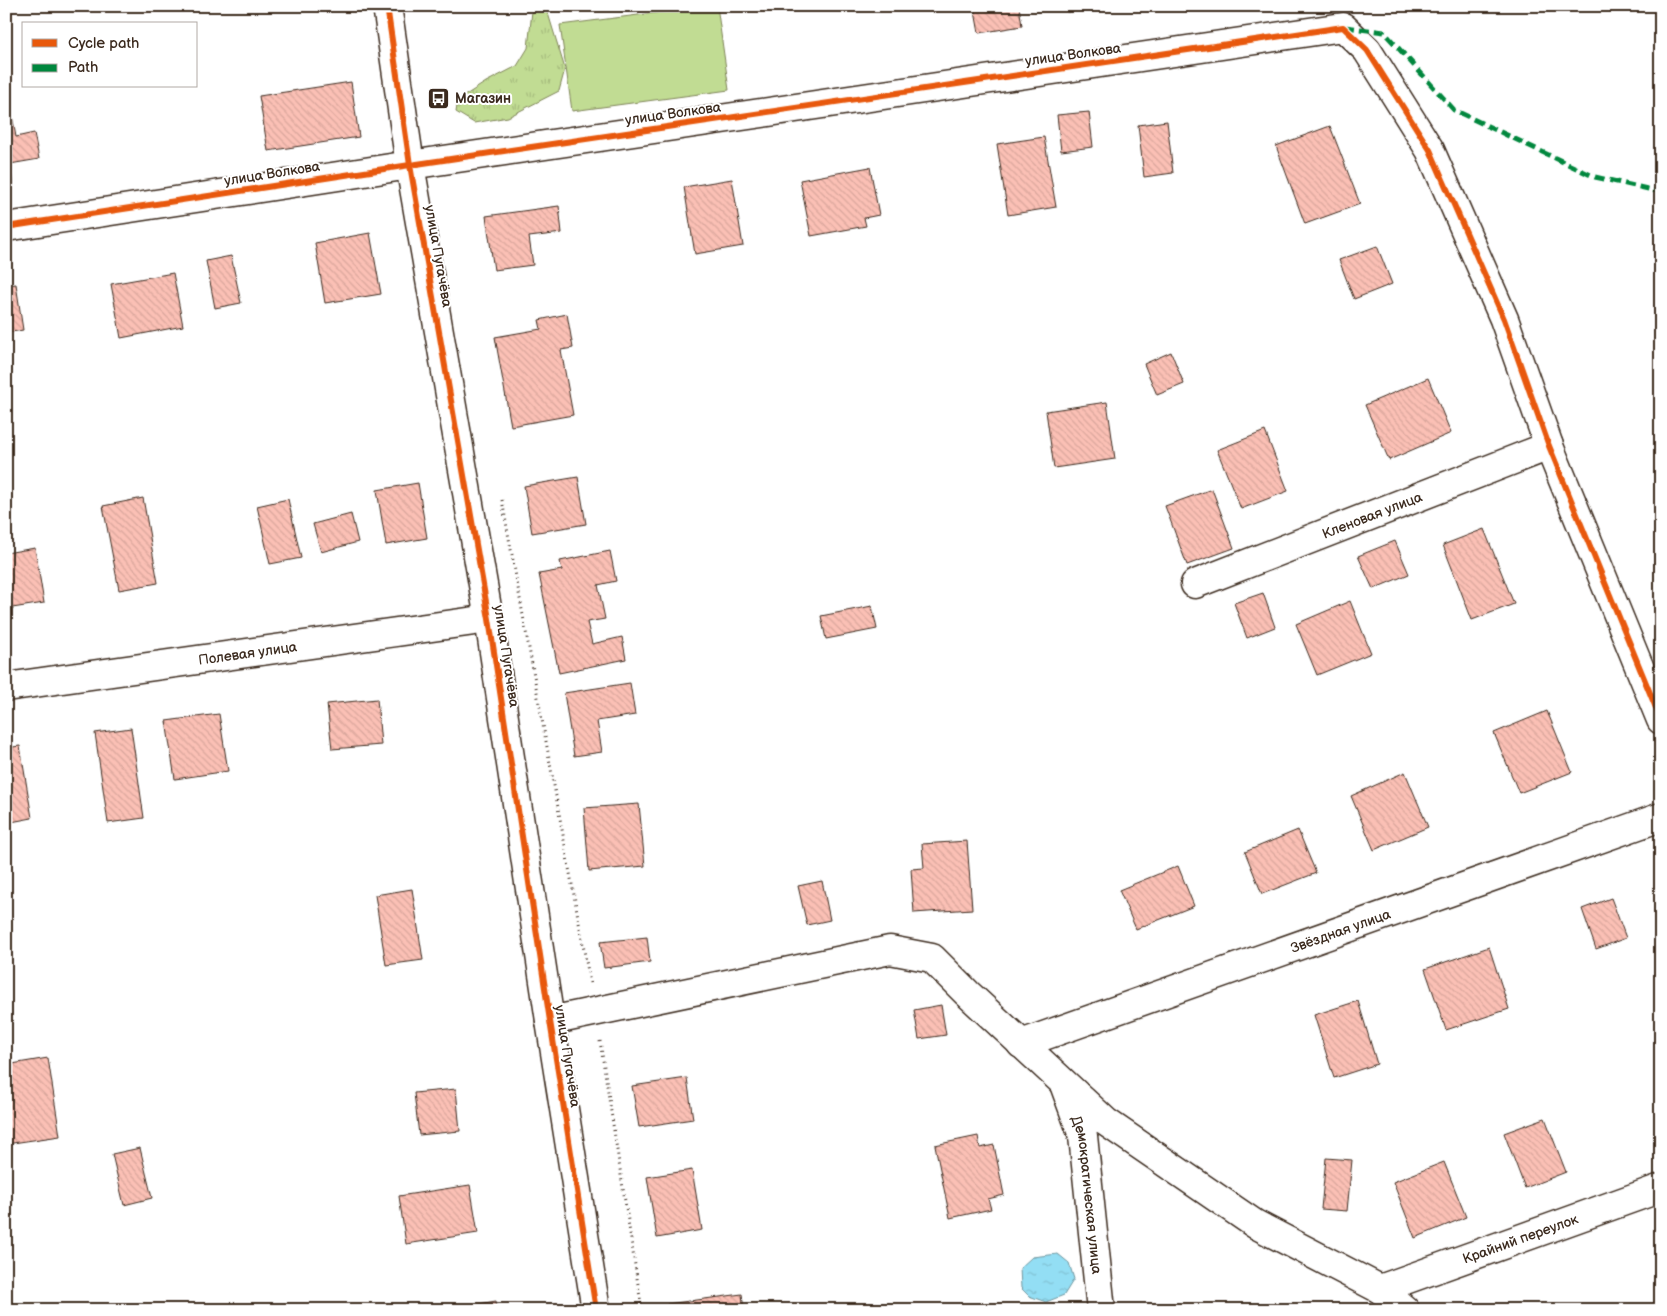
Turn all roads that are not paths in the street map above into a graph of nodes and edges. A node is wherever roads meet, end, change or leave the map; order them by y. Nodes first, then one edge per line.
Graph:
1 (387, 6) edge
2 (410, 165) junction
3 (6, 227) edge
4 (1549, 446) junction
5 (1195, 584) dead end
6 (489, 619) junction
7 (6, 687) edge
8 (1661, 720) edge
9 (1661, 816) edge
10 (550, 1022) junction
11 (1020, 1044) junction
12 (1064, 1083) junction
13 (1661, 1188) edge
14 (1380, 1289) junction
15 (596, 1310) edge
16 (1101, 1310) edge
17 (1405, 1310) edge

1 - 2 street, улица Пугачёва
2 - 3 street, улица Волкова
2 - 4 street, улица Волкова
2 - 6 street, улица Пугачёва
4 - 5 street, Кленовая улица
4 - 8 street
6 - 7 street, Полевая улица
6 - 10 street, улица Пугачёва
9 - 11 street, Звёздная улица
10 - 11 street
10 - 15 street, улица Пугачёва
11 - 12 street
12 - 14 street
12 - 16 street, Демократическая улица
13 - 14 street, Крайний переулок
14 - 17 street

